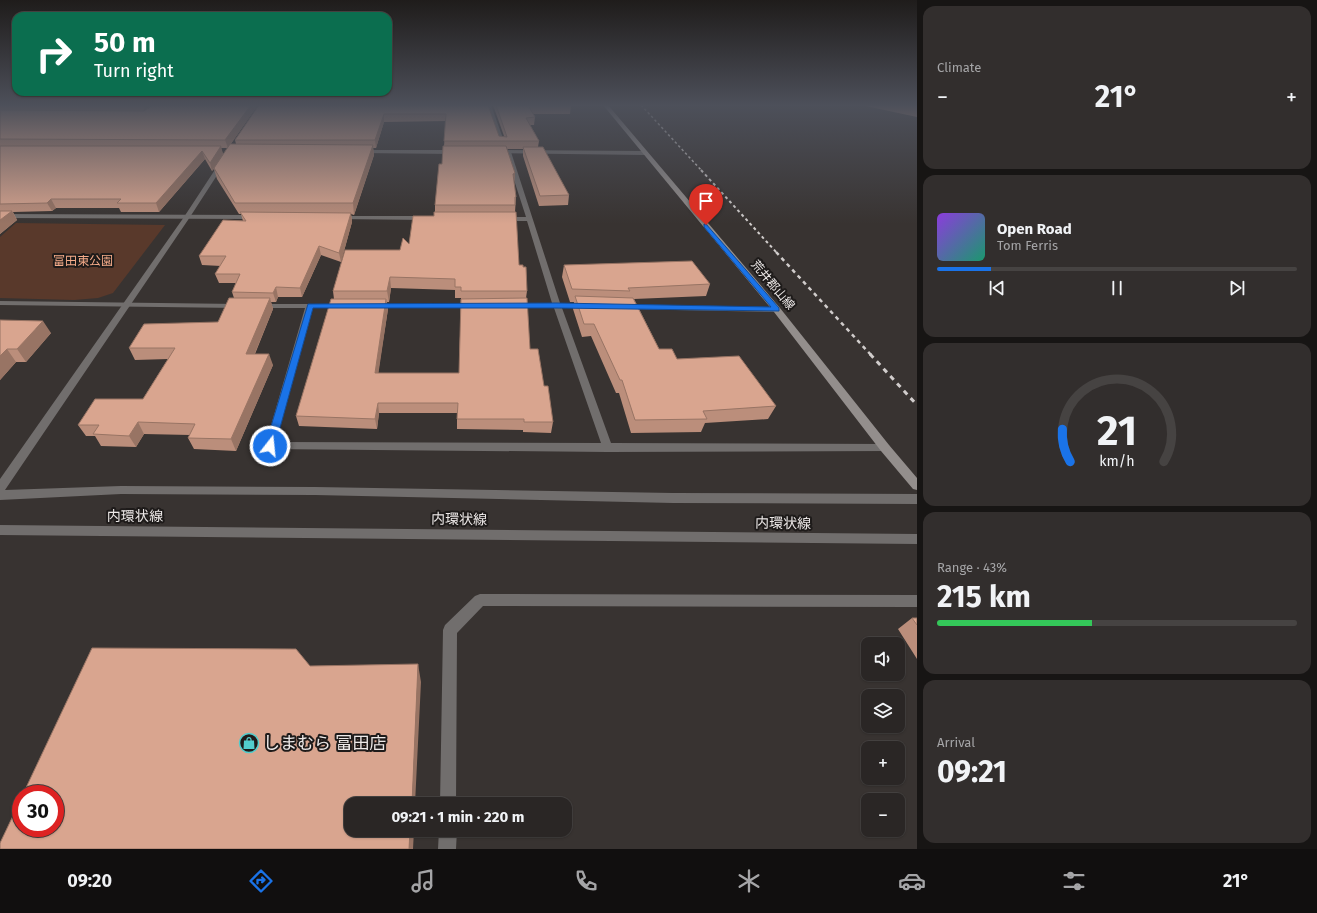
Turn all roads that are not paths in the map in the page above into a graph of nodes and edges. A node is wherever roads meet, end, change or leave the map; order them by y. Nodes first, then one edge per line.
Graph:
1 (639, 145) edge
2 (357, 152) edge
3 (460, 152) edge
4 (492, 152) edge
5 (508, 152) junction
6 (646, 153) junction
7 (225, 158) edge
8 (0, 216) edge
9 (187, 217) junction
10 (259, 217) edge
11 (331, 218) edge
12 (435, 218) edge
13 (498, 218) edge
14 (530, 219) junction
15 (0, 303) edge
16 (127, 305) junction
17 (557, 305) junction
18 (310, 306) junction
19 (350, 306) edge
20 (366, 306) edge
21 (485, 306) edge
22 (509, 306) edge
23 (596, 306) edge
24 (620, 307) edge
25 (777, 310) junction
26 (608, 448) junction
27 (885, 448) junction
28 (917, 486) edge
29 (0, 488) edge
30 (0, 495) edge
31 (917, 499) edge
32 (0, 530) edge
33 (917, 539) edge
34 (917, 601) edge
35 (448, 797) edge
36 (448, 837) edge
37 (447, 849) edge

1 - 6 main road, 荒井郡山線
2 - 3 street
4 - 5 street
5 - 6 street
5 - 14 street
6 - 25 main road, 荒井郡山線
7 - 9 street
8 - 9 street
9 - 10 street
9 - 16 street
11 - 12 street
13 - 14 street
14 - 17 street
15 - 16 street
16 - 18 street
16 - 29 street
17 - 22 street
17 - 23 street
17 - 26 street
18 - 19 street
18 - 26 street
20 - 21 street
24 - 25 street
25 - 27 main road, 荒井郡山線
26 - 27 street
27 - 28 main road, 荒井郡山線
30 - 31 street
32 - 33 street, 内環状線
34 - 35 street
36 - 37 street

